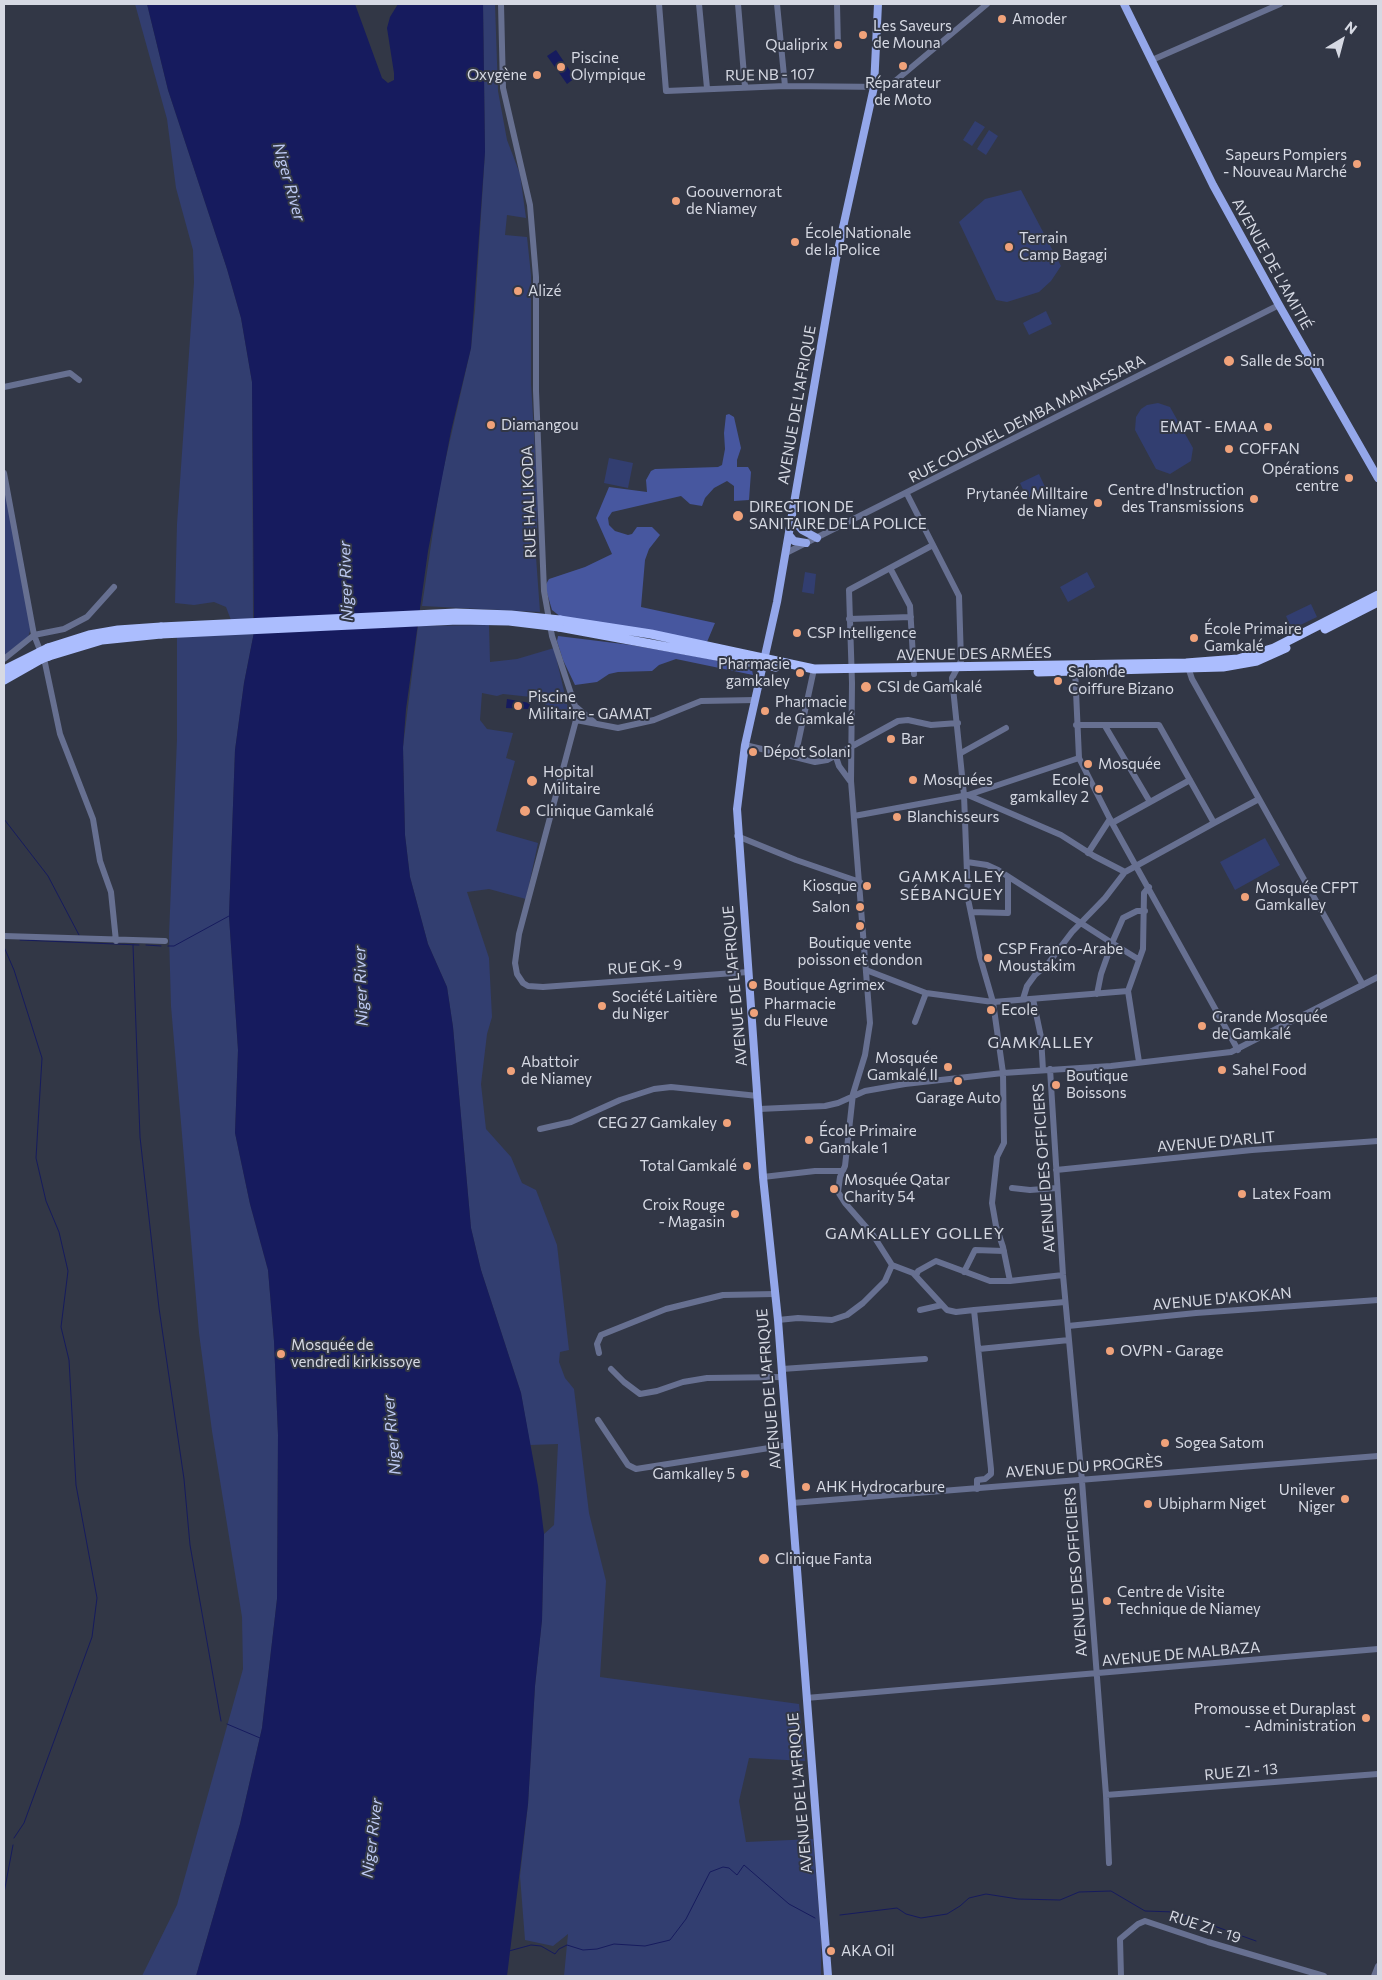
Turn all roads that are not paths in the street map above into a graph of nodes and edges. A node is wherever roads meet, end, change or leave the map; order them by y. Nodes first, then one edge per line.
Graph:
1 (501, 4) edge
2 (659, 4) edge
3 (700, 4) edge
4 (738, 4) edge
5 (777, 4) edge
6 (837, 4) edge
7 (878, 4) edge
8 (987, 4) edge
9 (1124, 4) edge
10 (1280, 4) edge
11 (838, 47) dead end
12 (1152, 60) junction
13 (786, 86) junction
14 (745, 87) junction
15 (874, 87) junction
16 (707, 88) junction
17 (1278, 305) junction
18 (79, 380) dead end
19 (4, 387) edge
20 (4, 473) edge
21 (1378, 478) edge
22 (907, 494) junction
23 (792, 518) junction
24 (789, 535) junction
25 (817, 538) junction
26 (806, 544) junction
27 (933, 545) junction
28 (786, 553) junction
29 (890, 568) junction
30 (114, 587) dead end
31 (1378, 595) edge
32 (1378, 602) edge
33 (911, 617) junction
34 (849, 619) junction
35 (34, 635) junction
36 (44, 654) junction
37 (4, 659) edge
38 (764, 662) junction
39 (1187, 666) junction
40 (1075, 668) junction
41 (4, 670) edge
42 (956, 670) junction
43 (914, 671) junction
44 (813, 672) junction
45 (852, 673) junction
46 (4, 680) edge
47 (755, 700) junction
48 (575, 706) junction
49 (576, 720) junction
50 (594, 722) junction
51 (958, 723) junction
52 (1076, 725) junction
53 (1105, 726) junction
54 (1006, 728) dead end
55 (745, 746) junction
56 (850, 747) junction
57 (961, 753) junction
58 (794, 757) junction
59 (836, 757) junction
60 (1079, 758) junction
61 (1190, 780) junction
62 (851, 781) junction
63 (966, 795) junction
64 (1259, 799) junction
65 (1150, 802) junction
66 (854, 816) junction
67 (1111, 821) junction
68 (1214, 822) junction
69 (737, 836) junction
70 (1088, 853) junction
71 (967, 862) junction
72 (1137, 866) junction
73 (1125, 872) junction
74 (1008, 878) junction
75 (860, 882) junction
76 (1149, 887) junction
77 (1145, 911) junction
78 (971, 912) junction
79 (1082, 923) junction
80 (4, 936) edge
81 (116, 941) junction
82 (165, 941) dead end
83 (1112, 943) junction
84 (1138, 959) junction
85 (866, 970) junction
86 (748, 972) junction
87 (1378, 977) edge
88 (1363, 985) junction
89 (528, 986) joint
90 (926, 992) junction
91 (1128, 992) junction
92 (1097, 994) junction
93 (1033, 999) junction
94 (1023, 1000) junction
95 (994, 1002) junction
96 (915, 1022) dead end
97 (1238, 1050) junction
98 (1139, 1062) junction
99 (1046, 1070) junction
100 (1003, 1072) junction
101 (853, 1094) junction
102 (758, 1096) junction
103 (759, 1109) junction
104 (540, 1129) dead end
105 (1378, 1141) edge
106 (1056, 1170) junction
107 (842, 1171) junction
108 (763, 1177) junction
109 (1012, 1188) dead end
110 (1057, 1188) junction
111 (1004, 1251) junction
112 (892, 1265) junction
113 (964, 1272) junction
114 (1063, 1275) junction
115 (916, 1276) junction
116 (1010, 1281) junction
117 (776, 1294) junction
118 (1378, 1300) edge
119 (1065, 1302) junction
120 (942, 1305) junction
121 (920, 1310) dead end
122 (974, 1310) junction
123 (778, 1320) junction
124 (1068, 1326) junction
125 (1069, 1340) junction
126 (979, 1349) junction
127 (599, 1353) dead end
128 (925, 1359) dead end
129 (611, 1369) dead end
130 (782, 1373) junction
131 (598, 1420) dead end
132 (788, 1445) junction
133 (1378, 1456) edge
134 (1082, 1481) junction
135 (977, 1489) junction
136 (792, 1504) junction
137 (1378, 1650) edge
138 (1096, 1673) junction
139 (806, 1698) junction
140 (1378, 1774) edge
141 (1106, 1795) junction
142 (1109, 1863) dead end
143 (1378, 1966) edge
144 (828, 1976) edge
145 (1121, 1976) edge
146 (1324, 1976) edge
147 (1374, 1976) edge

1 - 48 street, RUE HALI KODA
2 - 16 street, RUE NB - 107
3 - 16 street
4 - 14 street
5 - 13 street
6 - 11 street
7 - 15 main road, AVENUE DE L'AFRIQUE
8 - 15 street, RUE NB - 107
9 - 12 main road, AVENUE DE L'AMITIÉ
10 - 12 street
12 - 17 main road, AVENUE DE L'AMITIÉ
13 - 14 street, RUE NB - 107
13 - 15 street, RUE NB - 107
14 - 16 street, RUE NB - 107
15 - 23 main road, AVENUE DE L'AFRIQUE
17 - 21 main road, AVENUE DE L'AMITIÉ
17 - 22 street, RUE COLONEL DEMBA MAINASSARA
18 - 19 street
20 - 35 street
22 - 25 street, RUE COLONEL DEMBA MAINASSARA
22 - 27 street
23 - 24 main road, AVENUE DE L'AFRIQUE
23 - 25 main road
24 - 26 main road
24 - 28 main road, AVENUE DE L'AFRIQUE
25 - 26 street, RUE COLONEL DEMBA MAINASSARA
26 - 28 street, RUE COLONEL DEMBA MAINASSARA
27 - 29 street
27 - 42 street
28 - 38 main road, AVENUE DE L'AFRIQUE
29 - 33 street
29 - 34 street
30 - 35 street
31 - 39 highway, AVENUE DES ARMÉES
32 - 39 highway, AVENUE DES ARMÉES
33 - 34 street
33 - 43 street
34 - 45 street
35 - 37 street
35 - 81 street
36 - 38 highway, AVENUE DES ARMÉES, bridge
36 - 41 highway
36 - 46 highway
38 - 44 highway, AVENUE DES ARMÉES
38 - 47 main road, AVENUE DE L'AFRIQUE
39 - 40 highway, AVENUE DES ARMÉES
39 - 64 street
40 - 42 highway, AVENUE DES ARMÉES
40 - 52 street
42 - 43 highway, AVENUE DES ARMÉES
42 - 51 street
43 - 45 highway, AVENUE DES ARMÉES
44 - 45 highway, AVENUE DES ARMÉES
44 - 58 street
45 - 56 street
47 - 50 street
47 - 55 main road, AVENUE DE L'AFRIQUE
48 - 49 street, RUE HALI KODA
48 - 50 street
49 - 50 street
49 - 89 street, RUE HALI KODA
51 - 56 street
51 - 57 street
52 - 53 street
52 - 60 street
53 - 61 street
53 - 65 street
54 - 57 street
55 - 58 street
55 - 69 main road, AVENUE DE L'AFRIQUE
56 - 59 street
56 - 62 street
57 - 63 street
58 - 59 street
59 - 62 street
60 - 63 street
60 - 67 street
61 - 65 street
61 - 68 street
62 - 66 street
63 - 66 street
63 - 70 street
63 - 71 street
64 - 68 street
64 - 88 street
65 - 67 street
66 - 75 street
67 - 70 street
67 - 72 street
68 - 72 street
69 - 75 street
69 - 86 main road, AVENUE DE L'AFRIQUE
70 - 73 street
71 - 74 street
71 - 78 street
72 - 73 street
72 - 76 street
73 - 79 street
74 - 78 street
74 - 79 street
75 - 85 street
76 - 77 street
76 - 97 street
77 - 83 street
77 - 84 street
78 - 95 street
79 - 83 street
79 - 94 street
80 - 81 street
81 - 82 street
83 - 84 street
83 - 92 street
84 - 91 street
85 - 90 street
85 - 101 street
86 - 89 street, RUE GK - 9
86 - 102 main road, AVENUE DE L'AFRIQUE
87 - 88 street
88 - 97 street
90 - 95 street
90 - 96 street
91 - 92 street
91 - 98 street
92 - 93 street
93 - 94 street
93 - 99 street, AVENUE DES OFFICIERS
94 - 95 street
95 - 100 street
97 - 98 street
98 - 99 street
99 - 100 street
99 - 106 street, AVENUE DES OFFICIERS
100 - 101 street
100 - 111 street
101 - 103 street
101 - 107 street
102 - 103 main road, AVENUE DE L'AFRIQUE
102 - 104 street
103 - 108 main road, AVENUE DE L'AFRIQUE
105 - 106 street, AVENUE D'ARLIT
106 - 110 street, AVENUE DES OFFICIERS
107 - 108 street
107 - 112 street
108 - 117 main road, AVENUE DE L'AFRIQUE
109 - 110 street
110 - 114 street, AVENUE DES OFFICIERS
111 - 113 street
111 - 116 street
112 - 115 street
112 - 123 street
113 - 115 street
113 - 116 street
114 - 116 street
114 - 119 street, AVENUE DES OFFICIERS
115 - 120 street
117 - 123 main road, AVENUE DE L'AFRIQUE
117 - 127 street
118 - 124 street, AVENUE D'AKOKAN
119 - 122 street
119 - 124 street, AVENUE DES OFFICIERS
120 - 121 street
120 - 122 street
122 - 126 street
123 - 130 main road, AVENUE DE L'AFRIQUE
124 - 125 street, AVENUE DES OFFICIERS
125 - 126 street
125 - 134 street, AVENUE DES OFFICIERS
126 - 135 street
128 - 130 street
129 - 130 street
130 - 132 main road, AVENUE DE L'AFRIQUE
131 - 132 street
132 - 136 main road, AVENUE DE L'AFRIQUE
133 - 134 street, AVENUE DU PROGRÈS
134 - 135 street, AVENUE DU PROGRÈS
134 - 138 street, AVENUE DES OFFICIERS
135 - 136 street, AVENUE DU PROGRÈS
136 - 139 main road, AVENUE DE L'AFRIQUE
137 - 138 street, AVENUE DE MALBAZA
138 - 139 street, AVENUE DE MALBAZA
138 - 141 street, AVENUE DES OFFICIERS
139 - 144 main road, AVENUE DE L'AFRIQUE
140 - 141 street, RUE ZI - 13
141 - 142 street, AVENUE DES OFFICIERS
143 - 147 street
145 - 146 street, RUE ZI - 19

